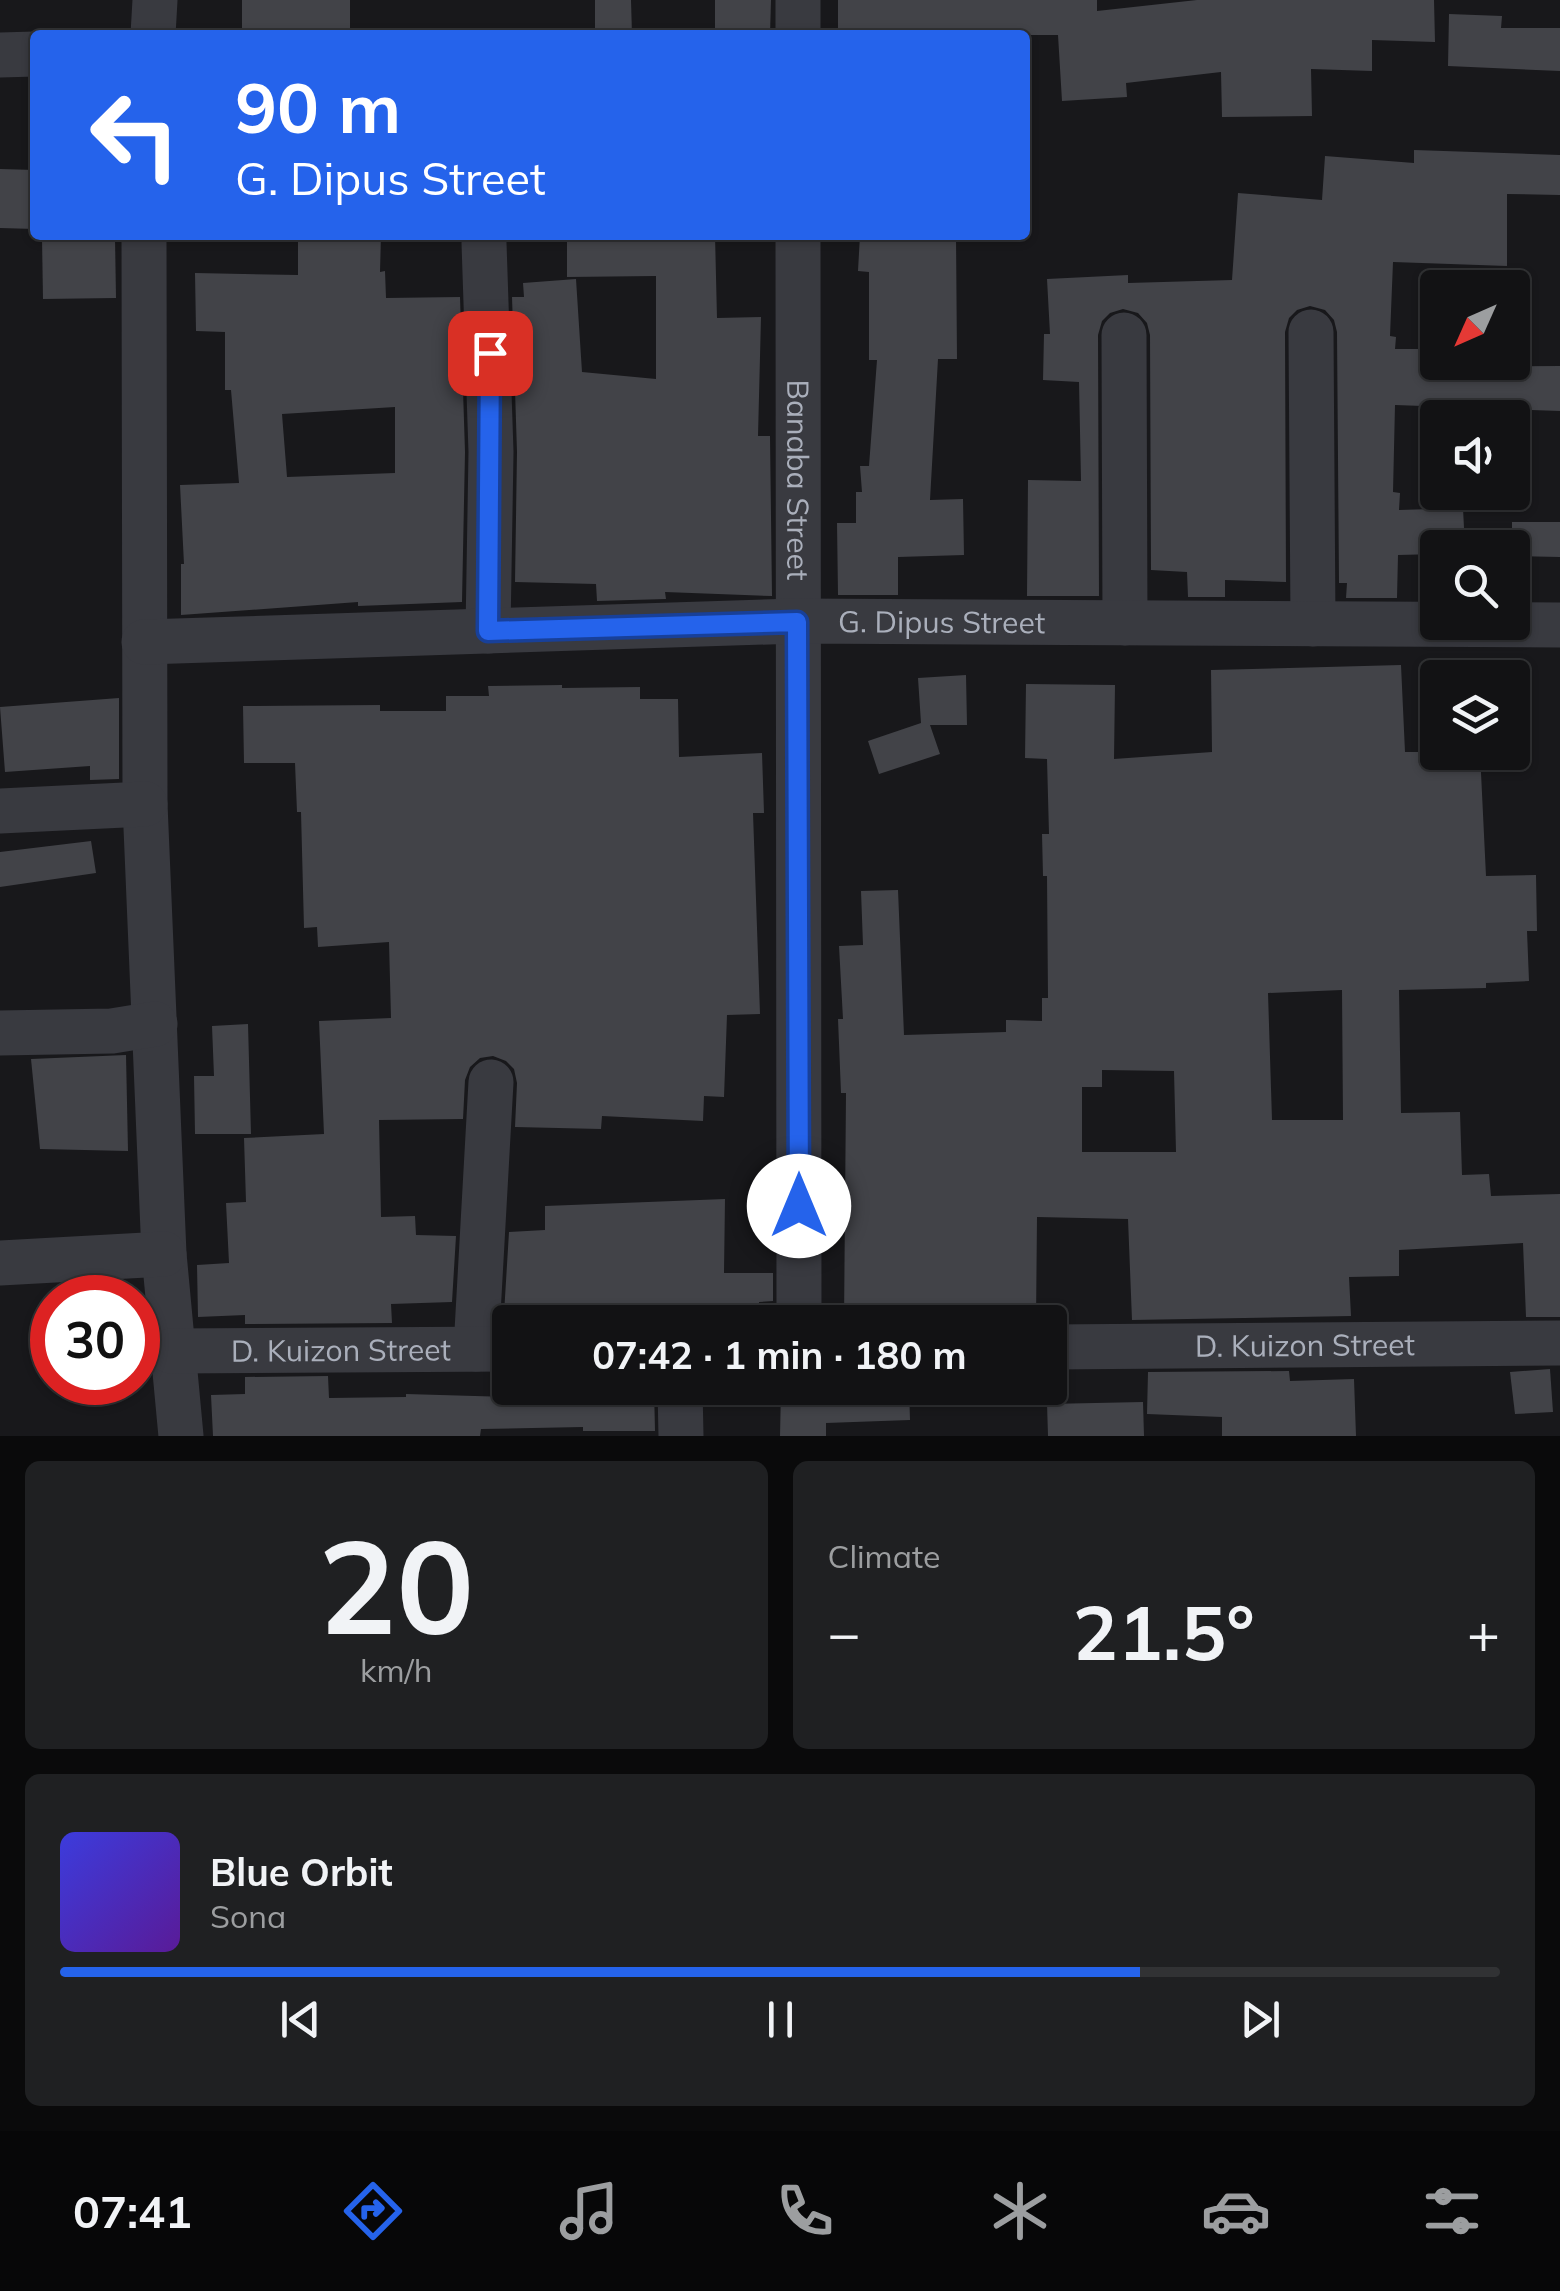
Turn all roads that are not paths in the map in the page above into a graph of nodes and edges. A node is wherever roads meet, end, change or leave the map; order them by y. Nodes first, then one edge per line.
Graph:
1 (155, 0) edge
2 (798, 0) edge
3 (154, 30) edge
4 (798, 30) edge
5 (30, 54) edge
6 (0, 55) edge
7 (144, 240) edge
8 (798, 240) edge
9 (484, 243) dead end
10 (1311, 332) dead end
11 (1124, 335) dead end
12 (797, 622) junction
13 (1125, 623) junction
14 (1313, 624) junction
15 (1560, 626) edge
16 (488, 631) junction
17 (144, 642) junction
18 (145, 804) junction
19 (0, 810) edge
20 (156, 1024) junction
21 (0, 1034) edge
22 (490, 1082) dead end
23 (164, 1254) junction
24 (0, 1262) edge
25 (493, 1305) edge
26 (799, 1305) edge
27 (1560, 1343) edge
28 (1067, 1346) edge
29 (492, 1349) edge
30 (171, 1351) junction
31 (680, 1405) edge
32 (181, 1436) edge
33 (681, 1436) edge

1 - 3 street
2 - 4 street
5 - 6 street
7 - 17 street
8 - 12 street, Banaba Street
9 - 16 street
10 - 14 street
11 - 13 street
12 - 13 street, G. Dipus Street
12 - 16 street, G. Dipus Street
12 - 26 street, Banaba Street
13 - 14 street, G. Dipus Street
14 - 15 street, G. Dipus Street
16 - 17 street, G. Dipus Street
17 - 18 street
18 - 19 street
18 - 20 street
20 - 21 street
20 - 23 street
22 - 25 street
23 - 24 street
23 - 30 street
27 - 28 street, D. Kuizon Street
29 - 30 street, D. Kuizon Street
30 - 32 street
31 - 33 street

